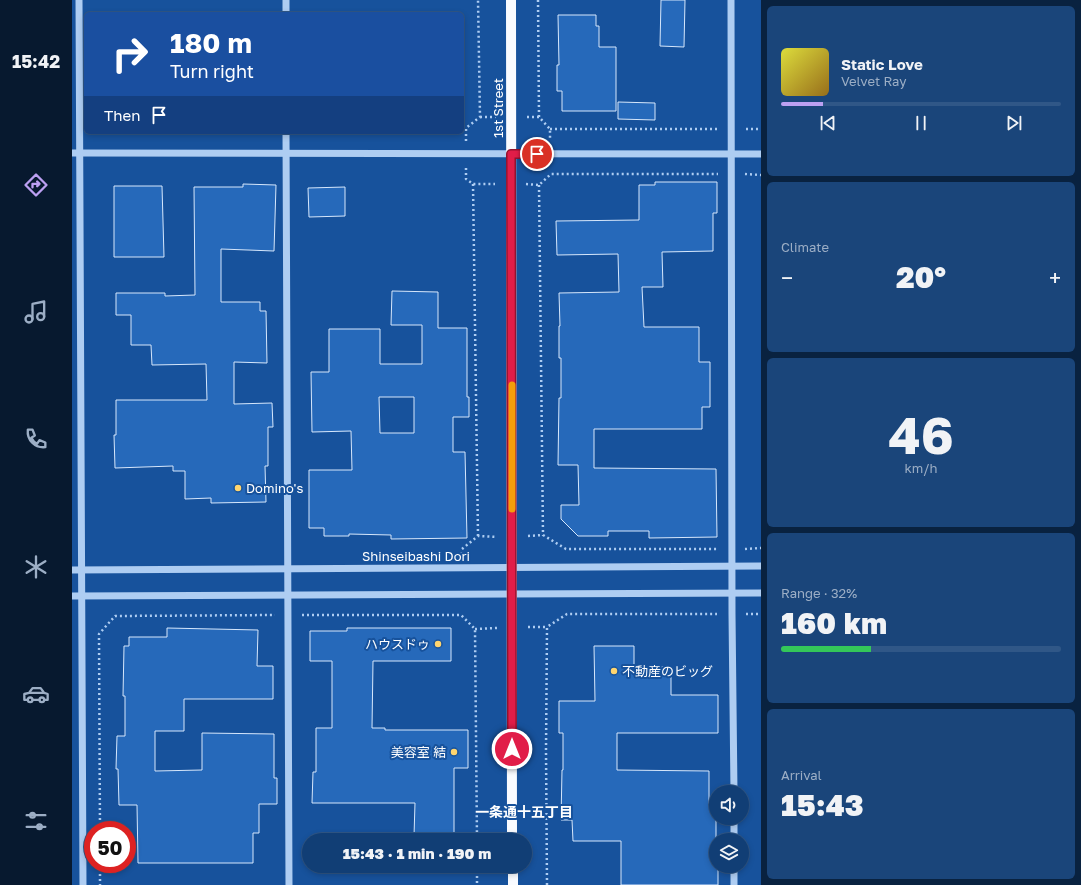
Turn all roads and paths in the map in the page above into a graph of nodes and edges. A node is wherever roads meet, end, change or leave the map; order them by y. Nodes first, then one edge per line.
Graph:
1 (79, 0) edge
2 (286, 0) edge
3 (478, 0) edge
4 (511, 0) edge
5 (538, 0) edge
6 (731, 0) edge
7 (286, 12) edge
8 (466, 128) dead end
9 (761, 128) edge
10 (732, 129) junction
11 (286, 134) edge
12 (72, 153) edge
13 (80, 153) junction
14 (286, 154) junction
15 (511, 154) junction
16 (732, 154) junction
17 (761, 154) edge
18 (732, 174) junction
19 (761, 174) edge
20 (466, 179) dead end
21 (761, 548) edge
22 (462, 549) dead end
23 (732, 549) junction
24 (732, 566) junction
25 (761, 566) edge
26 (512, 568) junction
27 (288, 569) junction
28 (72, 570) edge
29 (81, 570) junction
30 (732, 593) junction
31 (761, 593) edge
32 (512, 594) junction
33 (288, 595) junction
34 (72, 596) edge
35 (82, 596) junction
36 (732, 614) junction
37 (761, 614) edge
38 (288, 616) junction
39 (734, 785) edge
40 (100, 821) edge
41 (477, 833) edge
42 (512, 833) edge
43 (100, 873) edge
44 (477, 873) edge
45 (513, 873) edge
46 (734, 873) edge
47 (82, 885) edge
48 (100, 885) edge
49 (289, 885) edge
50 (477, 885) edge
51 (513, 885) edge
52 (547, 885) edge
53 (734, 885) edge

1 - 13 street
2 - 7 street
3 - 8 path
4 - 15 main road, 1st Street
5 - 10 path
6 - 10 street
9 - 10 path
10 - 16 street
11 - 14 street
12 - 13 street
13 - 14 street
13 - 29 street
14 - 15 street
14 - 27 street
15 - 16 street
15 - 26 main road, 1st Street
16 - 17 street
16 - 18 street
18 - 19 path
18 - 23 street
18 - 23 path
20 - 22 path
21 - 23 path
23 - 24 street
24 - 25 street, Shinseibashi Dori
24 - 26 street, Shinseibashi Dori
24 - 30 street
26 - 27 street, Shinseibashi Dori
26 - 32 main road, 1st Street
27 - 29 street, Shinseibashi Dori
27 - 33 street
28 - 29 street, Shinseibashi Dori
29 - 35 street
30 - 31 street
30 - 32 street
30 - 36 street
32 - 33 street
32 - 42 main road, 1st Street
33 - 35 street
33 - 38 street
34 - 35 street
35 - 47 street
36 - 37 path
36 - 39 street
36 - 52 path
38 - 40 path
38 - 41 path
38 - 49 street
43 - 48 path
44 - 50 path
45 - 51 main road
46 - 53 street

